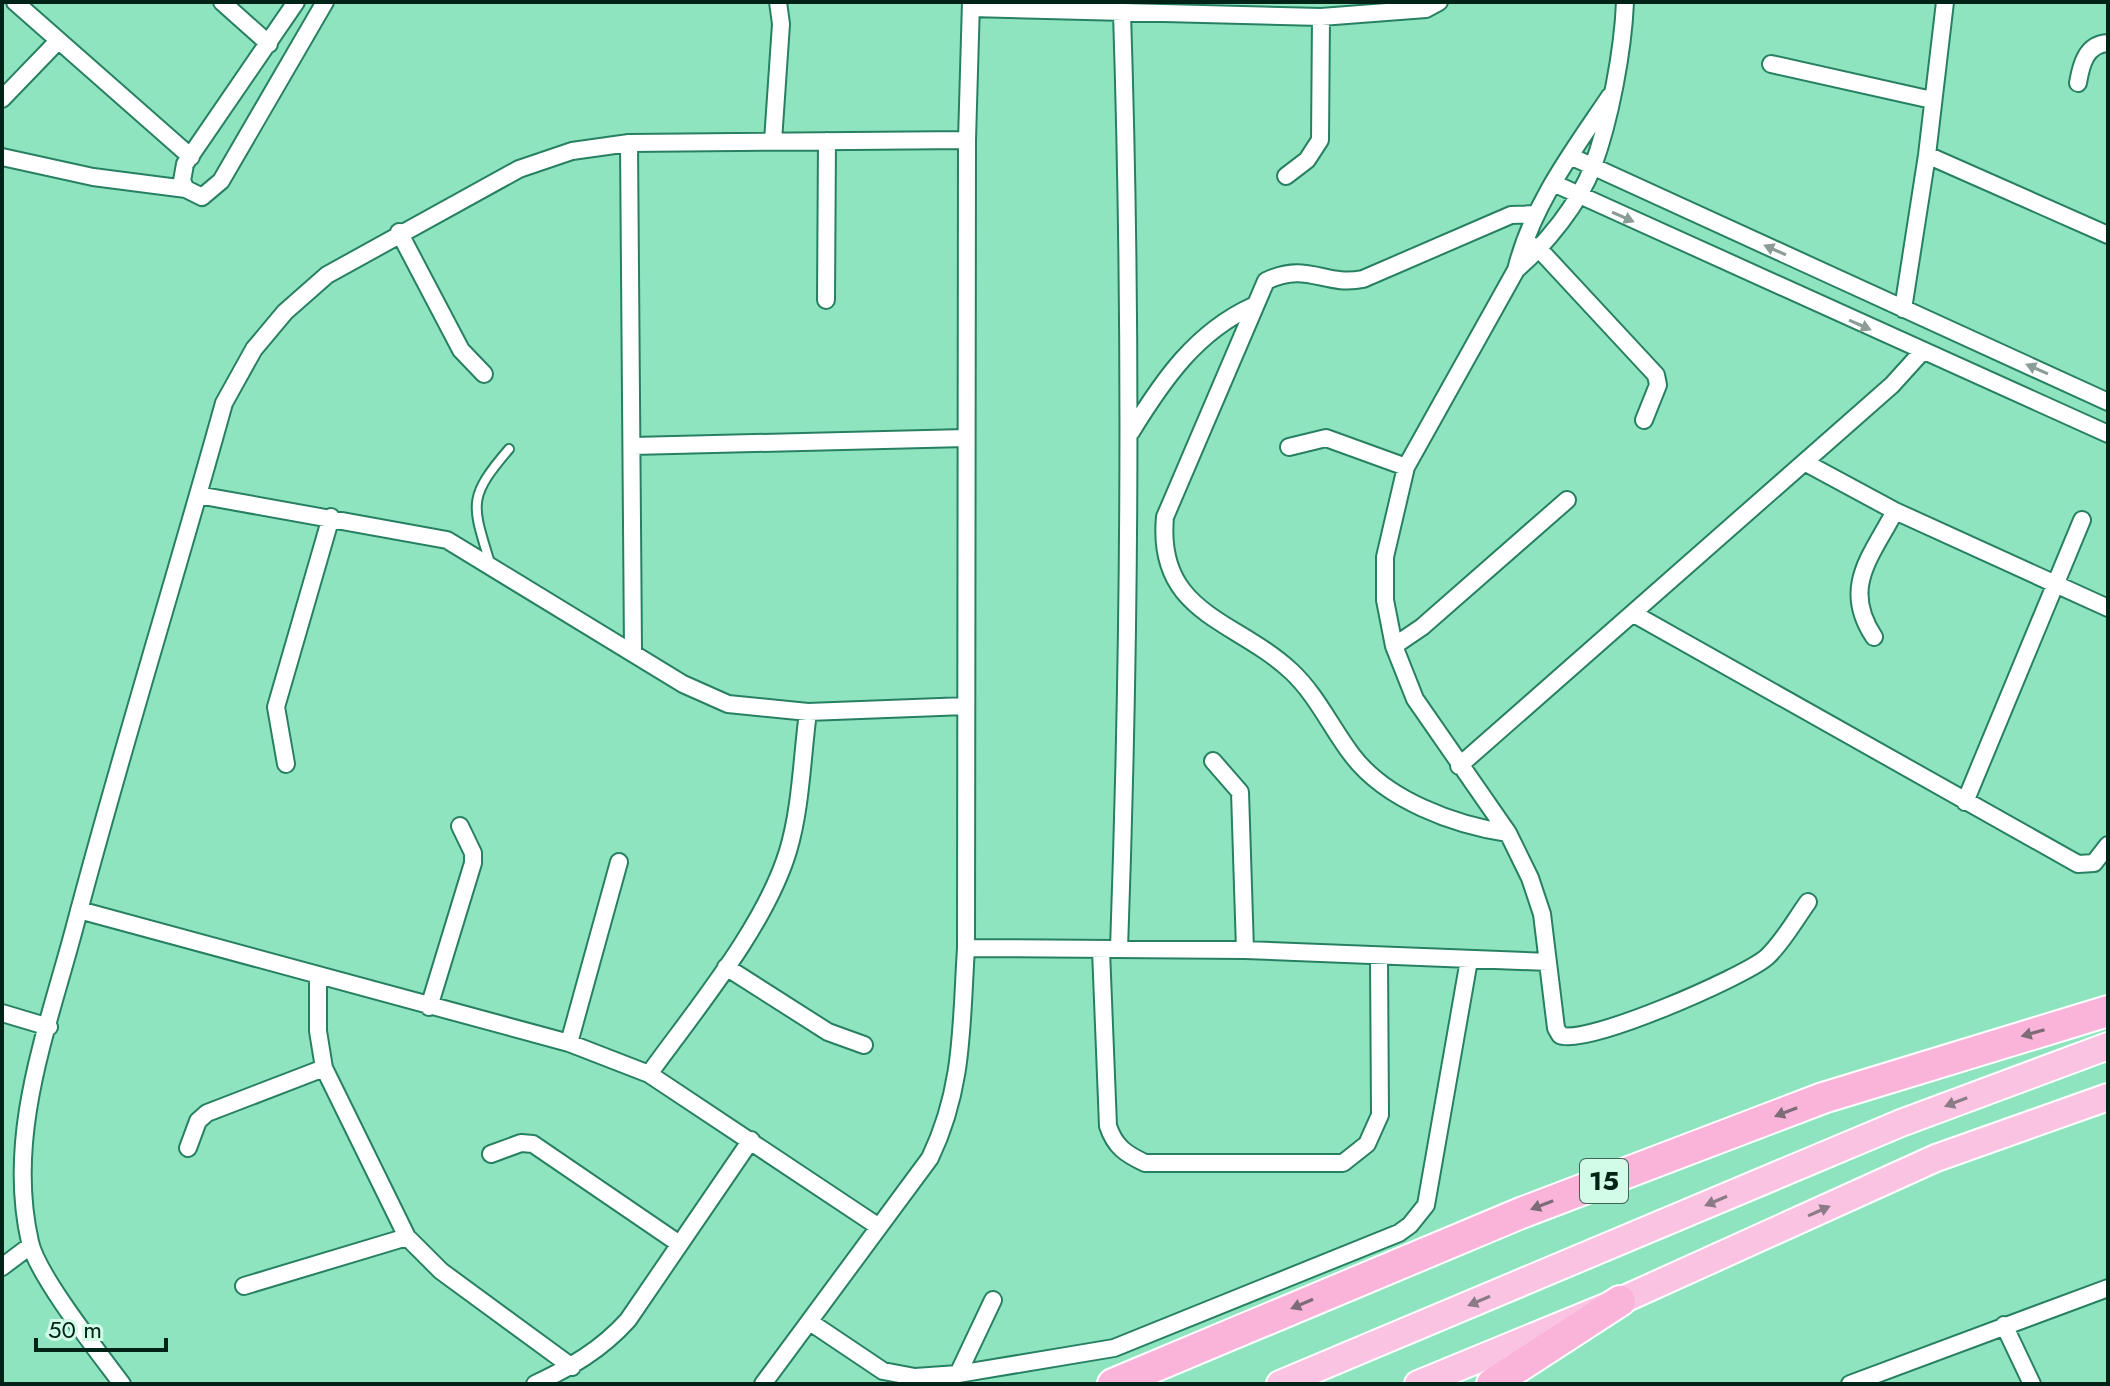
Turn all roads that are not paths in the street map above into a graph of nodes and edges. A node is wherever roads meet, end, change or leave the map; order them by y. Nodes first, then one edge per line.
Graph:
1 (15, 2) edge
2 (222, 2) edge
3 (296, 2) edge
4 (325, 2) edge
5 (778, 2) edge
6 (1439, 2) edge
7 (1625, 2) edge
8 (1945, 2) edge
9 (971, 5) edge
10 (1114, 9) edge
11 (1348, 9) edge
12 (1321, 17) junction
13 (57, 42) junction
14 (2108, 43) edge
15 (269, 44) junction
16 (1771, 64) dead end
17 (2078, 83) dead end
18 (1610, 96) junction
19 (2, 99) edge
20 (1932, 100) junction
21 (967, 140) junction
22 (773, 141) junction
23 (827, 141) junction
24 (629, 143) junction
25 (1927, 155) junction
26 (1570, 156) junction
27 (2, 157) edge
28 (191, 157) junction
29 (1592, 167) junction
30 (1286, 176) dead end
31 (1553, 183) junction
32 (186, 189) junction
33 (1576, 196) junction
34 (1536, 214) junction
35 (399, 232) junction
36 (2108, 235) edge
37 (1523, 241) junction
38 (1539, 249) junction
39 (1516, 270) junction
40 (826, 300) dead end
41 (1253, 306) junction
42 (1903, 309) junction
43 (1921, 353) junction
44 (484, 374) dead end
45 (2108, 402) edge
46 (1644, 420) dead end
47 (1130, 433) junction
48 (2108, 434) edge
49 (966, 438) junction
50 (633, 446) junction
51 (1289, 447) dead end
52 (509, 449) dead end
53 (1806, 463) junction
54 (1406, 467) junction
55 (198, 495) junction
56 (1567, 500) dead end
57 (1895, 511) junction
58 (331, 517) junction
59 (2082, 520) dead end
60 (491, 568) junction
61 (2055, 581) junction
62 (2108, 608) edge
63 (1634, 614) junction
64 (1874, 637) dead end
65 (1394, 646) junction
66 (633, 651) junction
67 (966, 706) junction
68 (808, 712) junction
69 (1213, 761) dead end
70 (286, 764) dead end
71 (1459, 766) junction
72 (1965, 802) junction
73 (460, 826) dead end
74 (1508, 833) junction
75 (2108, 845) edge
76 (619, 862) dead end
77 (1808, 902) dead end
78 (79, 910) junction
79 (966, 948) junction
80 (1119, 949) junction
81 (1101, 950) junction
82 (1245, 950) junction
83 (1379, 957) junction
84 (1469, 960) junction
85 (1548, 962) junction
86 (726, 967) junction
87 (318, 975) junction
88 (429, 1007) junction
89 (2108, 1011) edge
90 (2, 1013) edge
91 (49, 1027) junction
92 (569, 1043) junction
93 (864, 1045) dead end
94 (2108, 1046) edge
95 (324, 1068) junction
96 (649, 1074) junction
97 (2108, 1097) edge
98 (751, 1140) junction
99 (188, 1148) dead end
100 (491, 1154) dead end
101 (879, 1227) junction
102 (407, 1237) junction
103 (678, 1243) junction
104 (30, 1246) junction
105 (2, 1267) edge
106 (244, 1286) dead end
107 (2108, 1288) edge
108 (993, 1300) dead end
109 (1620, 1301) junction
110 (810, 1322) junction
111 (2004, 1325) junction
112 (572, 1367) junction
113 (958, 1374) junction
114 (122, 1384) edge
115 (535, 1384) edge
116 (763, 1384) edge
117 (1113, 1384) edge
118 (1280, 1384) edge
119 (1418, 1384) edge
120 (1492, 1384) edge
121 (1850, 1384) edge
122 (2032, 1384) edge

1 - 13 street
2 - 15 street
3 - 15 street
4 - 32 street
5 - 22 street
6 - 11 street
7 - 18 street
8 - 20 street
9 - 10 street
9 - 21 street
10 - 12 street
10 - 47 street
11 - 12 street
12 - 30 street
13 - 19 street
13 - 28 street
14 - 17 street
15 - 28 street
16 - 20 street
18 - 26 street
18 - 29 street
20 - 25 street
21 - 23 street
21 - 49 street
22 - 23 street
22 - 24 street
23 - 40 street
24 - 35 street
24 - 50 street
25 - 36 street
25 - 42 street
26 - 29 street
26 - 31 street
27 - 32 street
28 - 32 street
29 - 33 street
42 -> 29 street
31 - 33 street
31 - 34 street
33 - 38 street
33 -> 43 street
34 - 37 street
34 - 41 street
35 - 44 street
35 - 55 street
37 - 38 street
37 - 39 street
38 - 39 street
38 - 46 street
39 - 54 street
41 - 47 street
41 - 74 street
45 -> 42 street
43 - 48 street
43 - 53 street
47 - 80 street
49 - 50 street
49 - 67 street
50 - 66 street
51 - 54 street
52 - 60 lane
53 - 57 street
53 - 63 street
54 - 65 street
55 - 58 street
55 - 78 street
56 - 65 street
57 - 61 street
57 - 64 street
58 - 60 street
58 - 70 street
59 - 61 street
60 - 66 street
61 - 62 street
61 - 72 street
63 - 71 street
63 - 72 street
65 - 71 street
66 - 68 street
67 - 68 street
67 - 79 street
68 - 86 street
69 - 82 street
71 - 74 street
72 - 75 street
73 - 88 street
74 - 85 street
76 - 92 street
77 - 85 street
78 - 87 street
78 - 91 street
79 - 81 street
79 - 101 street
80 - 81 street
80 - 82 street
81 - 83 street
82 - 83 street
83 - 84 street
84 - 85 street
84 - 113 street
86 - 93 street
86 - 96 street
87 - 88 street
87 - 95 street
88 - 92 street
89 -> 117 highway, 15 / 15
90 - 91 street
91 - 104 street
92 - 96 street
94 -> 118 highway
95 - 99 street
95 - 102 street
96 - 98 street
109 -> 97 highway
98 - 101 street
98 - 103 street
100 - 103 street
101 - 110 street
102 - 106 street
102 - 112 street
103 - 112 street
104 - 105 street
104 - 114 street
107 - 111 street
108 - 113 street
109 - 119 highway
109 - 120 highway
110 - 113 street
110 - 116 street
111 - 121 street
111 - 122 street
112 - 115 street

